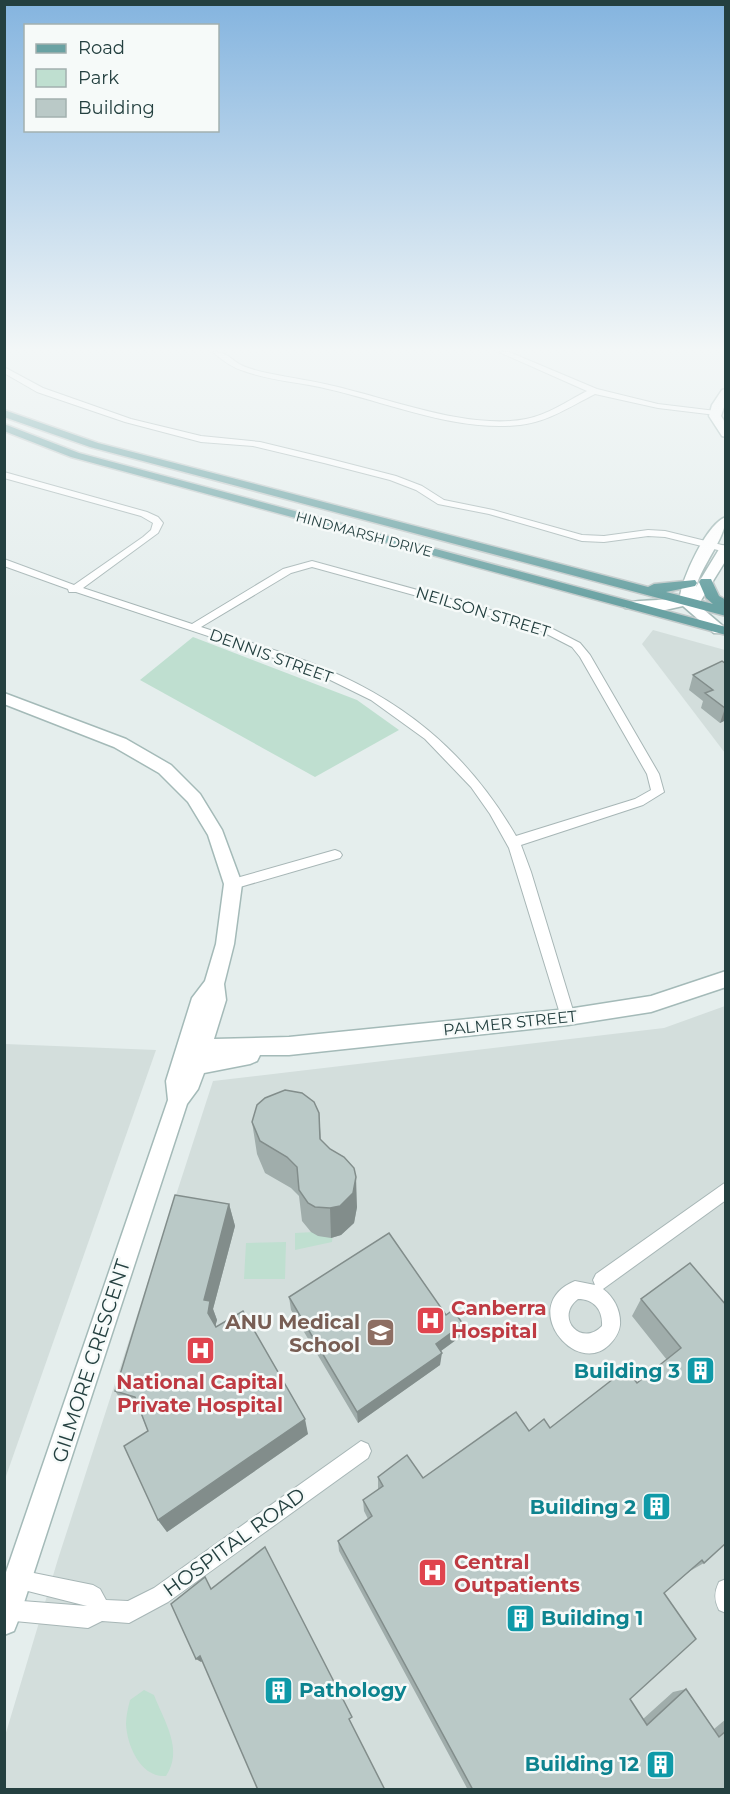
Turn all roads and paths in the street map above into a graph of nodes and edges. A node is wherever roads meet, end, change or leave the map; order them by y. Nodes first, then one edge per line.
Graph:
1 (24, 436) edge
2 (69, 436) edge
3 (187, 436) edge
4 (4, 475) edge
5 (726, 520) edge
6 (709, 545) junction
7 (725, 549) edge
8 (4, 562) edge
9 (706, 582) junction
10 (690, 583) junction
11 (637, 589) junction
12 (73, 590) junction
13 (687, 602) junction
14 (630, 604) junction
15 (726, 607) edge
16 (726, 612) edge
17 (193, 628) junction
18 (722, 630) edge
19 (4, 698) edge
20 (514, 842) junction
21 (335, 855) dead end
22 (233, 884) junction
23 (726, 979) edge
24 (567, 1017) junction
25 (192, 1055) junction
26 (726, 1190) edge
27 (602, 1280) junction
28 (584, 1290) junction
29 (607, 1304) junction
30 (361, 1451) dead end
31 (18, 1580) junction
32 (726, 1589) edge
33 (726, 1603) edge
34 (100, 1610) junction
35 (7, 1616) edge

1 - 14 main road, HINDMARSH DRIVE
2 - 11 main road, HINDMARSH DRIVE
3 - 6 street
4 - 12 street
5 - 6 street
6 - 7 street
6 - 10 street
7 - 9 street
8 - 12 street, DENNIS STREET
9 - 13 street
9 - 15 main road
10 - 11 main road
10 - 13 street
11 - 13 main road, HINDMARSH DRIVE
12 - 17 street, DENNIS STREET
13 - 14 street
13 - 16 main road, HINDMARSH DRIVE
13 - 18 street
14 - 18 main road, HINDMARSH DRIVE
17 - 20 street, DENNIS STREET
17 - 20 street, NEILSON STREET
19 - 22 street, GILMORE CRESCENT
20 - 24 street, DENNIS STREET
21 - 22 street
22 - 25 street, GILMORE CRESCENT
23 - 24 street, PALMER STREET
24 - 25 street, PALMER STREET
25 - 31 street, GILMORE CRESCENT
26 - 27 street
27 - 28 street
27 - 29 street
28 - 29 street
28 - 29 street
30 - 34 street, HOSPITAL ROAD
31 - 34 street
31 - 35 street, GILMORE CRESCENT
32 - 33 street
34 - 35 street, HOSPITAL ROAD

